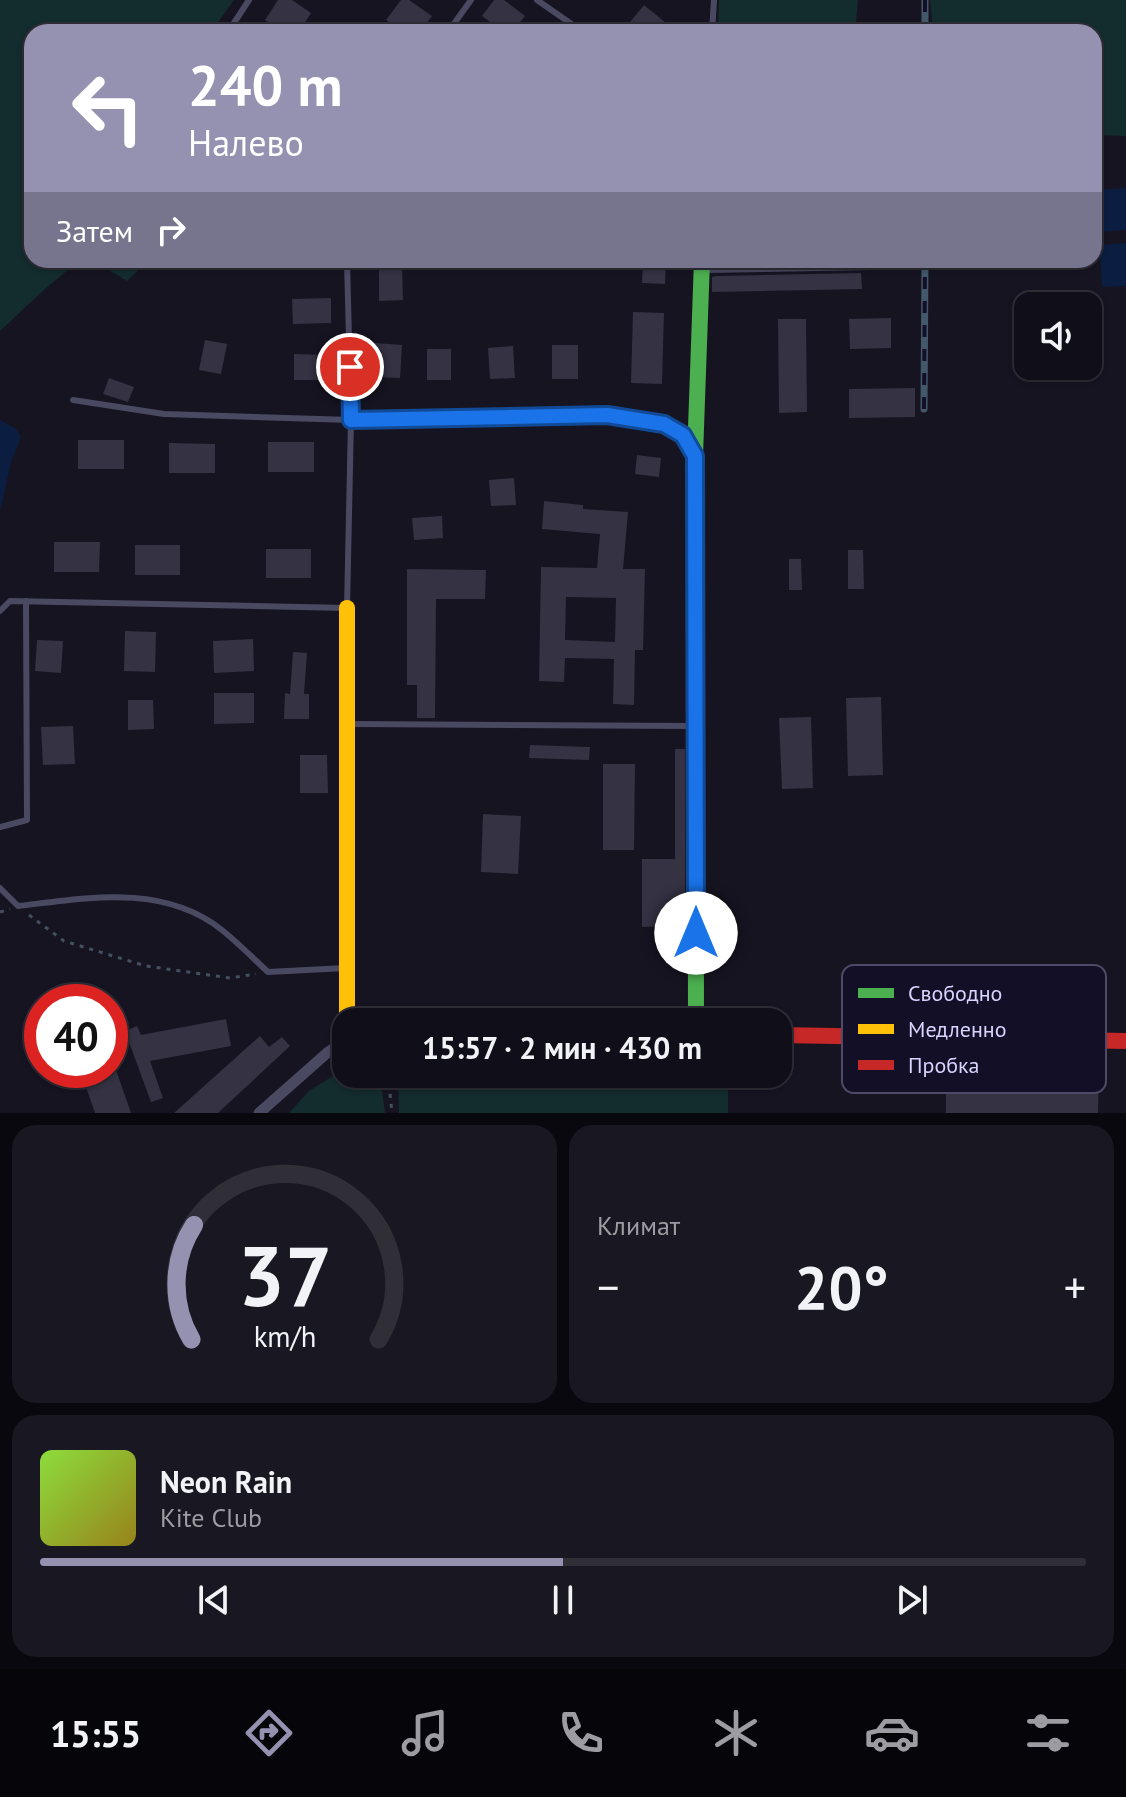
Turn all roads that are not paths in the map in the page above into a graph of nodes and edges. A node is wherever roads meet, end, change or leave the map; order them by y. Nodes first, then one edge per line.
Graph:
1 (249, 0) edge
2 (471, 0) edge
3 (537, 0) edge
4 (714, 0) edge
5 (233, 24) edge
6 (454, 24) edge
7 (572, 24) edge
8 (712, 24) edge
9 (347, 268) edge
10 (701, 268) edge
11 (73, 400) dead end
12 (351, 420) junction
13 (695, 456) junction
14 (26, 601) junction
15 (347, 608) junction
16 (0, 611) edge
17 (349, 724) junction
18 (695, 726) junction
19 (0, 827) edge
20 (0, 888) edge
21 (345, 968) junction
22 (346, 1008) edge
23 (696, 1008) edge
24 (792, 1035) edge
25 (842, 1036) edge
26 (1106, 1041) edge
27 (1126, 1041) edge
28 (332, 1050) edge
29 (259, 1113) edge

1 - 5 lane
2 - 6 lane
3 - 7 lane
4 - 8 lane
9 - 12 lane
10 - 13 street
11 - 12 lane
12 - 13 lane
12 - 15 lane
13 - 18 street
14 - 15 lane
14 - 16 lane
14 - 19 lane
15 - 17 street
17 - 18 lane
17 - 21 street
18 - 23 street
20 - 21 lane
21 - 22 street
24 - 25 street
26 - 27 street
28 - 29 street

